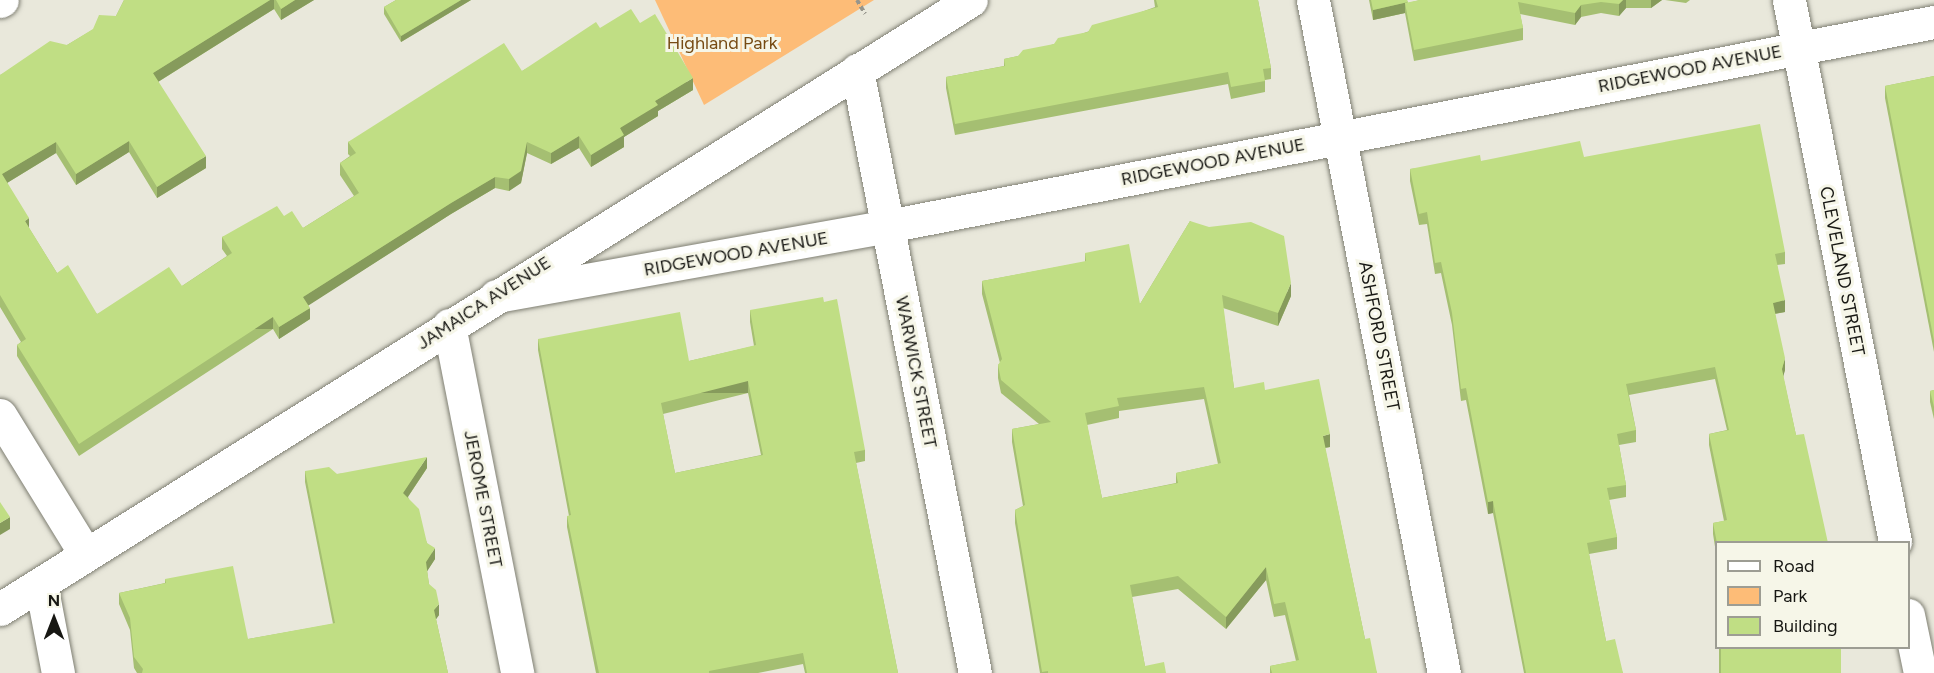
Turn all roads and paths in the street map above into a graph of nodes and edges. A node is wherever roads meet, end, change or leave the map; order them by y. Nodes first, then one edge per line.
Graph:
1 (857, 0) edge
2 (971, 0) edge
3 (1313, 0) edge
4 (1789, 0) edge
5 (865, 14) dead end
6 (1934, 22) edge
7 (1799, 48) junction
8 (857, 70) junction
9 (1340, 137) junction
10 (888, 226) junction
11 (492, 297) junction
12 (449, 326) junction
13 (0, 415) edge
14 (1894, 541) edge
15 (85, 553) junction
16 (41, 584) junction
17 (0, 609) edge
18 (1910, 625) edge
19 (58, 673) edge
20 (517, 673) edge
21 (975, 673) edge
22 (1444, 673) edge
23 (1920, 673) edge

1 - 5 path
2 - 8 street, JAMAICA AVENUE
3 - 9 street, ASHFORD STREET
4 - 7 street, CLEVELAND STREET
6 - 7 street, RIDGEWOOD AVENUE
7 - 9 street, RIDGEWOOD AVENUE
7 - 14 street, CLEVELAND STREET
8 - 10 street, WARWICK STREET
8 - 11 street, JAMAICA AVENUE
9 - 10 street, RIDGEWOOD AVENUE
9 - 22 street, ASHFORD STREET
10 - 11 street, RIDGEWOOD AVENUE
10 - 21 street, WARWICK STREET
11 - 12 street, JAMAICA AVENUE
12 - 15 street, JAMAICA AVENUE
12 - 20 street, JEROME STREET
13 - 15 street
15 - 16 street, JAMAICA AVENUE
16 - 17 street, JAMAICA AVENUE
16 - 19 street
18 - 23 street

